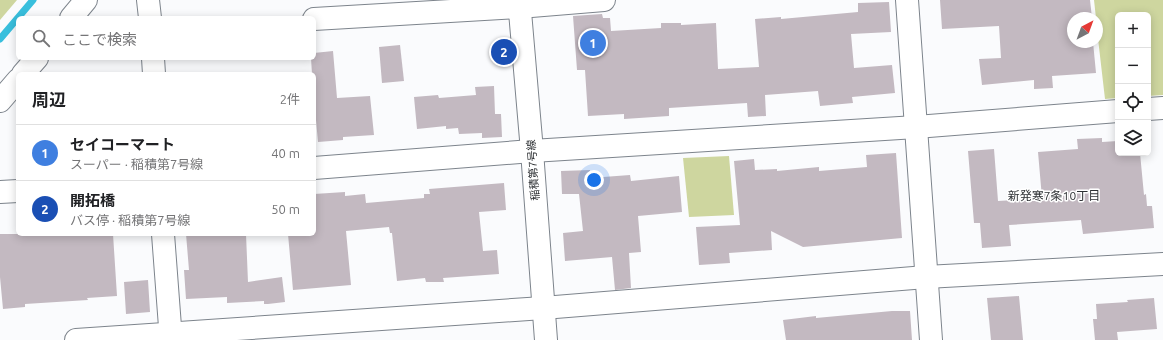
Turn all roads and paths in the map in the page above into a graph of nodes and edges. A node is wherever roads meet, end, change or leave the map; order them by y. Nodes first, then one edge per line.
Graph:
1 (86, 0) edge
2 (148, 0) edge
3 (604, 0) edge
4 (907, 0) edge
5 (519, 3) edge
6 (73, 16) edge
7 (150, 16) edge
8 (316, 19) edge
9 (35, 60) edge
10 (153, 60) edge
11 (25, 72) edge
12 (154, 72) edge
13 (16, 82) edge
14 (0, 101) edge
15 (1163, 108) edge
16 (1151, 109) edge
17 (1115, 111) edge
18 (916, 127) junction
19 (532, 151) junction
20 (316, 168) edge
21 (16, 191) edge
22 (0, 192) edge
23 (163, 236) edge
24 (1163, 264) edge
25 (926, 277) junction
26 (543, 308) junction
27 (171, 337) edge
28 (76, 340) edge
29 (546, 340) edge
30 (931, 340) edge

1 - 6 street
2 - 7 street
3 - 5 street
4 - 18 street
5 - 8 street
5 - 19 street, 稲積第7号線
9 - 11 street
10 - 12 street
13 - 14 street
15 - 16 street
17 - 18 street
18 - 19 street
18 - 25 street
19 - 20 street
19 - 26 street, 稲積第7号線
21 - 22 street
23 - 27 street
24 - 25 street
25 - 26 street
25 - 30 street
26 - 27 street
26 - 29 street, 稲積第7号線
27 - 28 street

